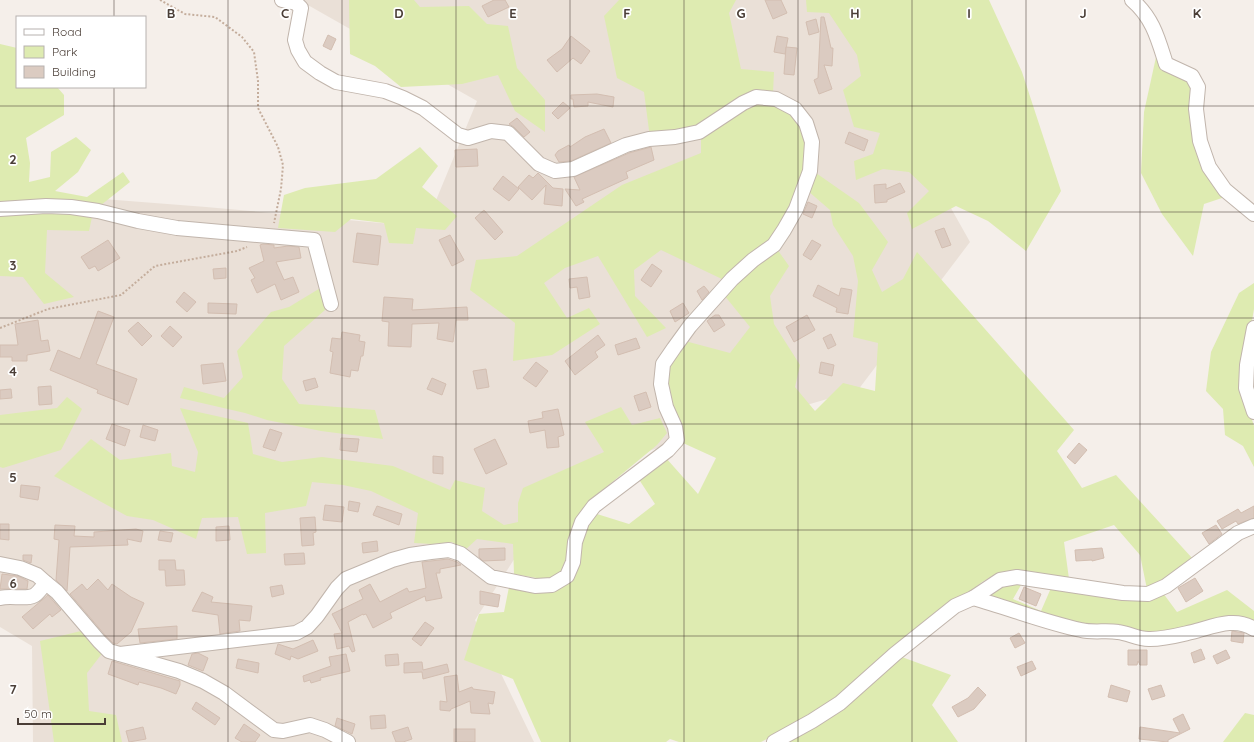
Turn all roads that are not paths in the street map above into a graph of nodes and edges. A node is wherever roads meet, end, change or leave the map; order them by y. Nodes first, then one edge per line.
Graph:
1 (282, 0) edge
2 (1132, 0) edge
3 (0, 209) edge
4 (1254, 214) edge
5 (331, 304) dead end
6 (1254, 328) edge
7 (1254, 412) edge
8 (1254, 526) edge
9 (0, 564) edge
10 (46, 583) junction
11 (0, 598) edge
12 (973, 598) junction
13 (1254, 628) edge
14 (120, 654) junction
15 (348, 742) edge
16 (774, 742) edge

1 - 14 street
2 - 4 street
3 - 5 street
6 - 7 street
8 - 12 street
9 - 10 street
10 - 11 street
10 - 14 street
12 - 13 street
12 - 16 street
14 - 15 street

